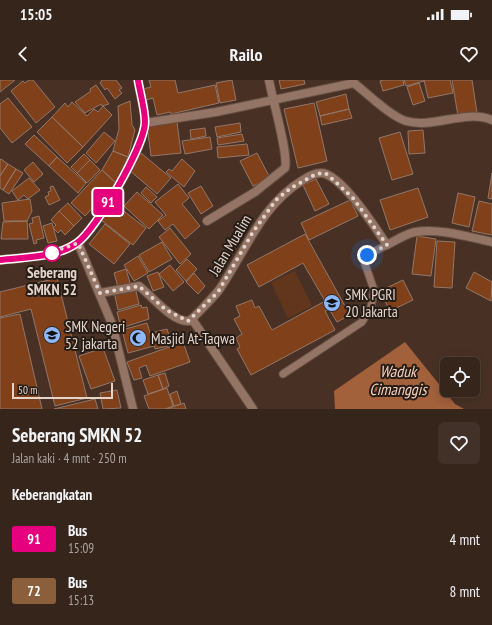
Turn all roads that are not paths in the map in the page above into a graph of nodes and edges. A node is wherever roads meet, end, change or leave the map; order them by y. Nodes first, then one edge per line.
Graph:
1 (138, 80) edge
2 (269, 80) edge
3 (363, 80) edge
4 (354, 83) junction
5 (272, 101) junction
6 (492, 120) edge
7 (145, 123) junction
8 (207, 221) dead end
9 (492, 242) edge
10 (78, 243) junction
11 (389, 244) junction
12 (0, 260) edge
13 (100, 293) junction
14 (192, 319) junction
15 (283, 374) dead end
16 (133, 409) edge
17 (253, 409) edge

1 - 7 street
2 - 5 street
3 - 4 street
4 - 5 street
4 - 6 street
5 - 7 street
5 - 8 street
7 - 10 street
9 - 11 street
10 - 12 street
10 - 13 street
11 - 14 street, Jalan Mualim
11 - 15 lane
13 - 14 street
13 - 16 street
14 - 17 street

